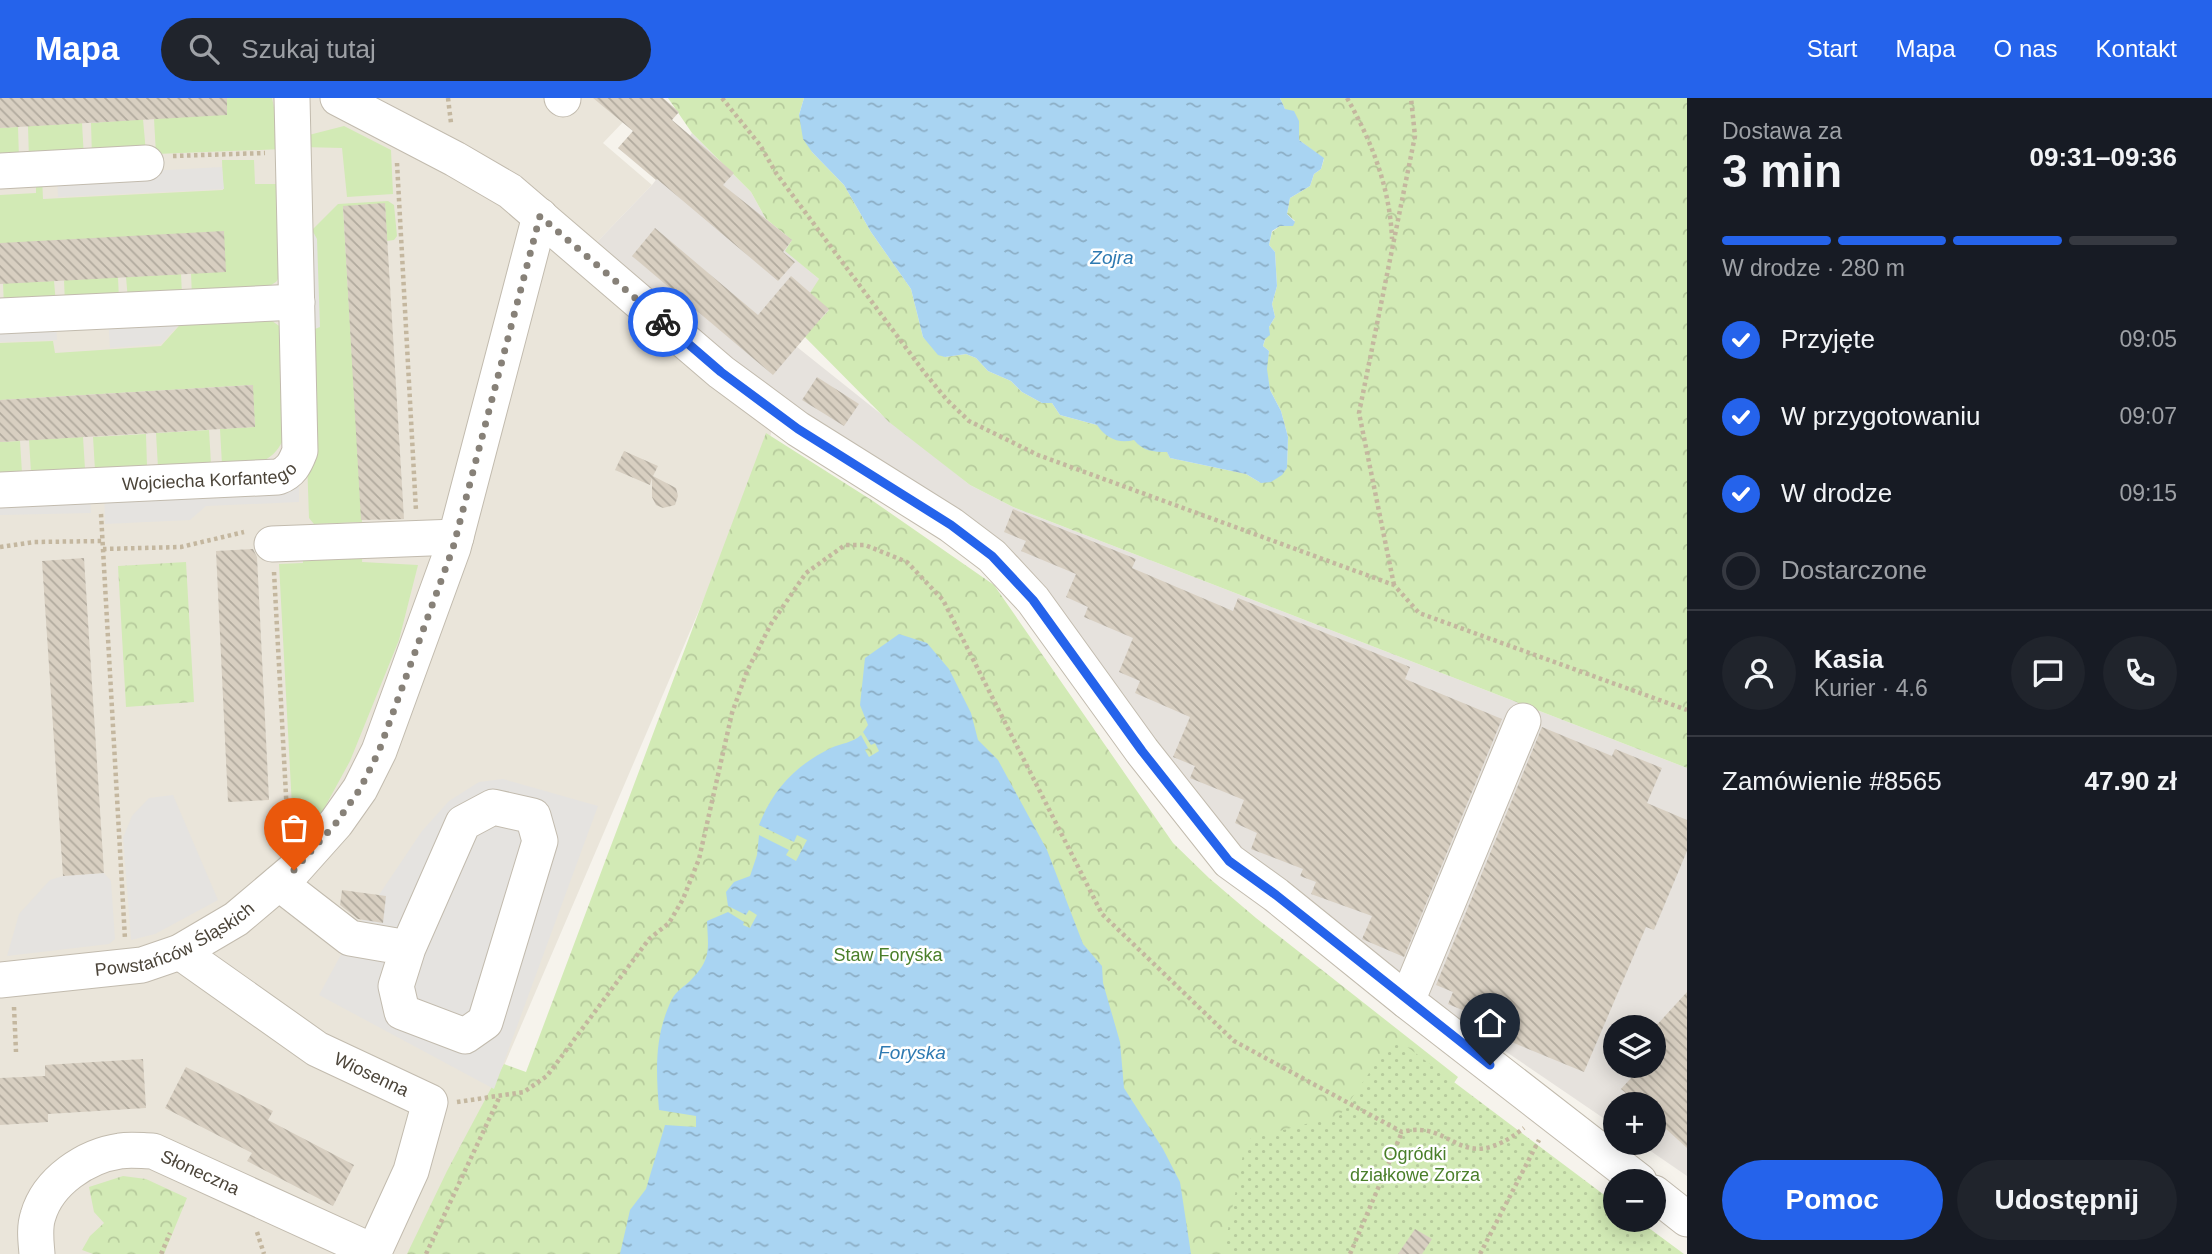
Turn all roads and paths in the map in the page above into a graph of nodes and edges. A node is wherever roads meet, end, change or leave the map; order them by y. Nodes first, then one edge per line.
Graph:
1 (292, 98) edge
2 (338, 98) edge
3 (722, 98) edge
4 (1347, 98) edge
5 (1411, 98) edge
6 (238, 153) dead end
7 (397, 162) dead end
8 (146, 163) joint
9 (0, 171) edge
10 (540, 216) junction
11 (1392, 248) junction
12 (297, 302) junction
13 (0, 316) edge
14 (100, 485) junction
15 (0, 490) edge
16 (456, 537) junction
17 (418, 539) junction
18 (103, 541) junction
19 (272, 544) junction
20 (0, 547) edge
21 (103, 549) junction
22 (1394, 585) junction
23 (1687, 710) edge
24 (1523, 721) dead end
25 (288, 835) dead end
26 (279, 883) junction
27 (125, 946) dead end
28 (408, 948) junction
29 (180, 953) junction
30 (7, 996) edge
31 (1407, 1001) junction
32 (16, 1052) dead end
33 (499, 1097) junction
34 (430, 1102) junction
35 (1520, 1120) dead end
36 (1402, 1132) junction
37 (1535, 1132) dead end
38 (1624, 1169) edge
39 (1666, 1202) edge
40 (1687, 1219) edge
41 (254, 1221) dead end
42 (170, 1233) dead end
43 (374, 1253) edge
44 (37, 1254) edge
45 (161, 1254) edge
46 (264, 1254) edge
47 (426, 1254) edge
48 (1350, 1254) edge
49 (1480, 1254) edge

1 - 12 street, Wojciecha Korfantego
2 - 10 street
3 - 22 path
4 - 11 path
5 - 11 path
6 - 8 path
7 - 17 path
8 - 9 street
10 - 16 street, Powstańców Śląskich
10 - 31 street
11 - 22 path
12 - 13 street
12 - 14 street, Wojciecha Korfantego
14 - 15 street, Wojciecha Korfantego
14 - 18 path
16 - 17 street
16 - 26 street, Powstańców Śląskich
17 - 19 street
18 - 20 path
18 - 21 path
19 - 21 path
19 - 25 path
21 - 27 path
22 - 23 path
24 - 31 street
26 - 28 street
26 - 29 street, Powstańców Śląskich
28 - 28 street
29 - 30 street, Powstańców Śląskich
29 - 34 street, Wiosenna
30 - 32 path
31 - 38 street
33 - 34 path
33 - 36 path
33 - 47 path
34 - 43 street, Wiosenna
35 - 36 path
36 - 48 path
37 - 49 path
39 - 40 street
41 - 46 path
42 - 45 path
43 - 44 street, Słoneczna

